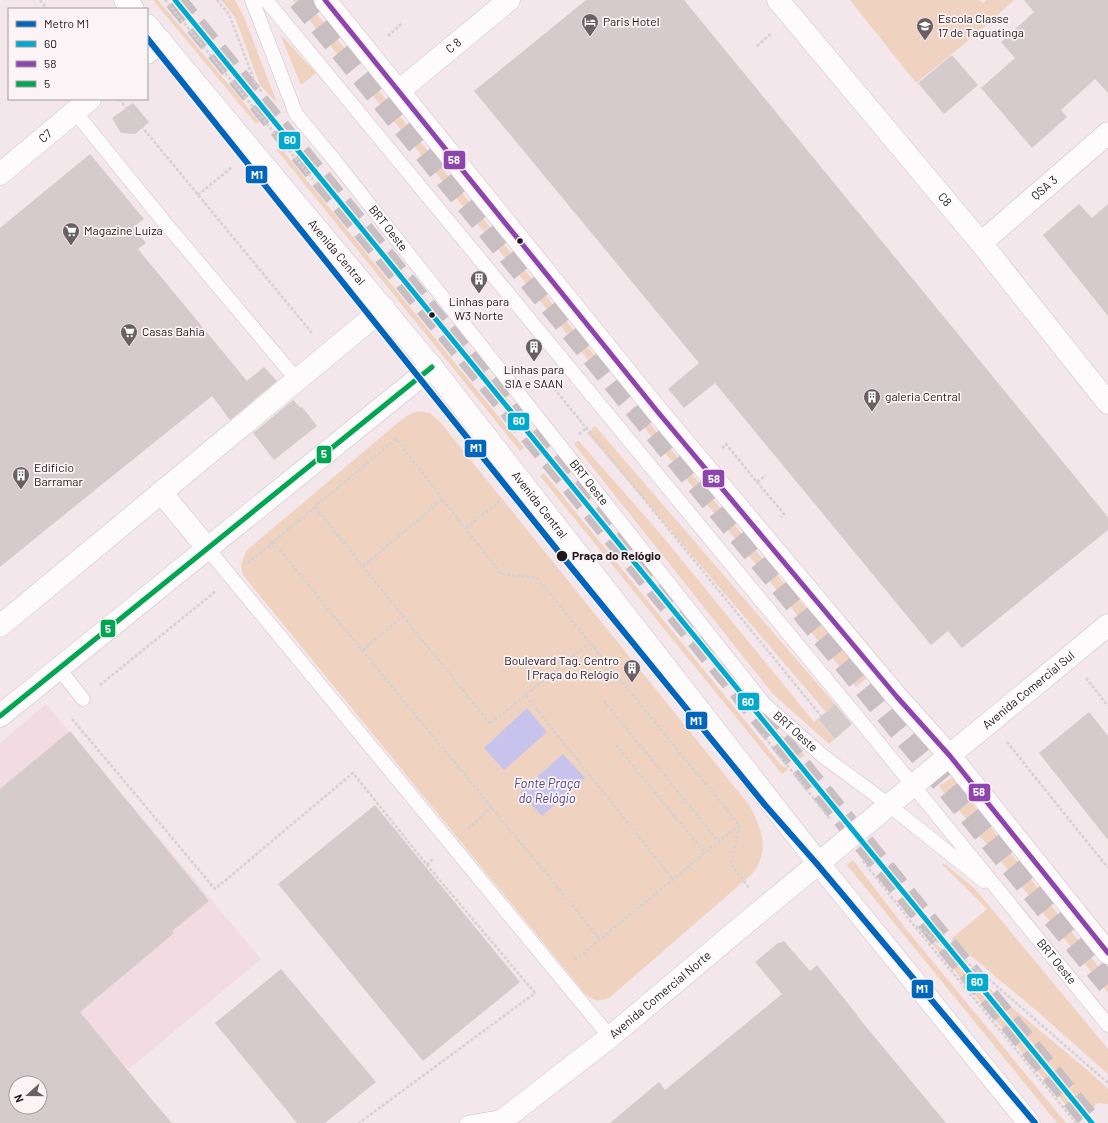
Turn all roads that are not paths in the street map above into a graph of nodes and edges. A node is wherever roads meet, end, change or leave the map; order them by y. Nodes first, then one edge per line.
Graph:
1 (125, 0) edge
2 (252, 0) edge
3 (266, 0) edge
4 (325, 0) edge
5 (509, 0) edge
6 (778, 0) edge
7 (132, 8) edge
8 (148, 28) edge
9 (154, 47) edge
10 (399, 91) junction
11 (82, 105) edge
12 (1108, 133) edge
13 (0, 174) edge
14 (981, 243) junction
15 (384, 308) junction
16 (432, 368) junction
17 (297, 380) junction
18 (1108, 403) edge
19 (161, 492) junction
20 (207, 548) junction
21 (1108, 625) edge
22 (0, 626) edge
23 (59, 669) junction
24 (83, 699) road end
25 (0, 716) edge
26 (941, 763) junction
27 (913, 786) junction
28 (889, 806) junction
29 (818, 864) junction
30 (1006, 898) junction
31 (1108, 953) edge
32 (1108, 1025) edge
33 (610, 1037) junction
34 (504, 1119) edge
35 (467, 1123) edge
36 (1029, 1123) edge

1 - 7 main road
2 - 28 lane, BRT Oeste
3 - 27 lane, BRT Oeste
4 - 10 main road
5 - 10 main road, C 8
6 - 14 main road, C8
8 - 9 main road, Avenida Central
9 - 15 main road, Avenida Central
10 - 26 main road
11 - 13 main road, C7
11 - 17 lane
12 - 14 main road, QSA 3
14 - 18 main road, C8
15 - 16 main road, Avenida Central
15 - 17 main road
16 - 20 main road
16 - 29 main road, Avenida Central
17 - 19 main road
19 - 20 main road
19 - 22 main road
20 - 23 main road
20 - 33 lane
21 - 26 main road, Avenida Comercial Sul
23 - 24 lane
23 - 25 main road
26 - 27 main road, Avenida Comercial Sul
26 - 31 main road
27 - 28 main road, Avenida Comercial Sul
27 - 30 lane, BRT Oeste
28 - 29 main road, Avenida Comercial Norte
28 - 30 lane, BRT Oeste
29 - 33 main road, Avenida Comercial Norte
29 - 36 main road, Avenida Central
30 - 32 lane, BRT Oeste
33 - 34 main road, Avenida Comercial Norte
34 - 35 lane

